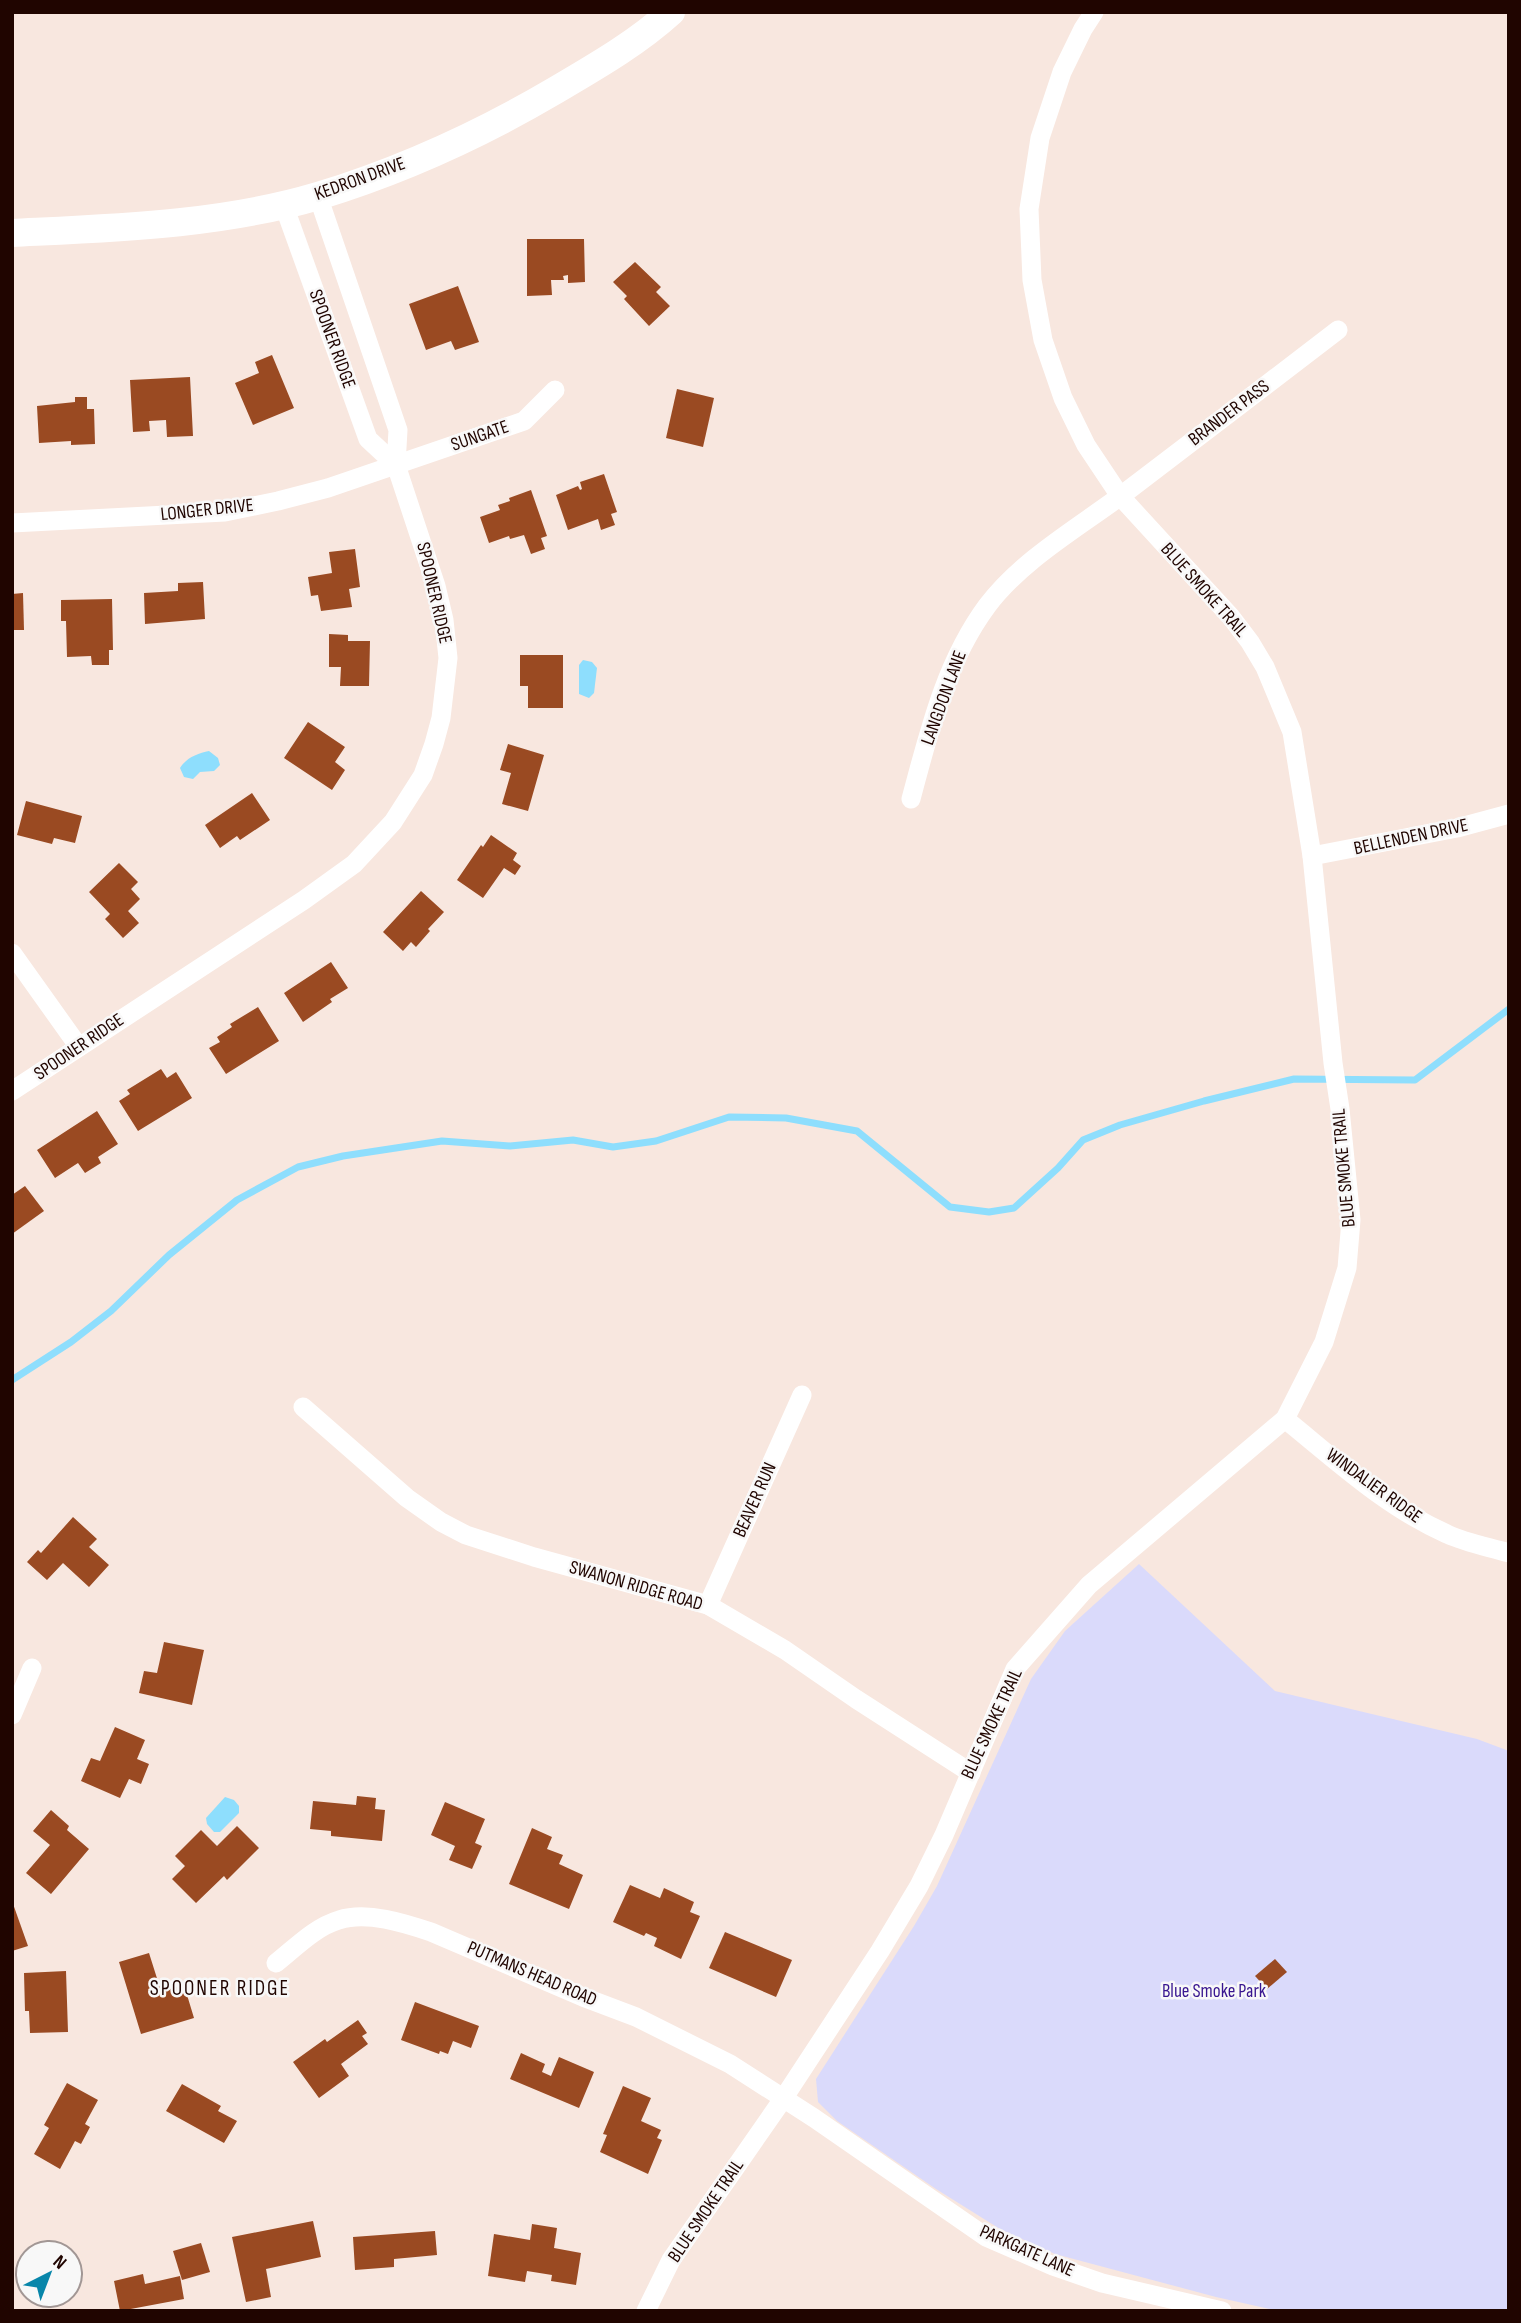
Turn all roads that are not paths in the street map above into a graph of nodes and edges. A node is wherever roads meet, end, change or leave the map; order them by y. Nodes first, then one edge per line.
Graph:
1 (671, 12) edge
2 (1094, 12) edge
3 (318, 196) junction
4 (283, 203) junction
5 (12, 233) edge
6 (1338, 330) dead end
7 (555, 390) dead end
8 (396, 465) junction
9 (1120, 496) junction
10 (12, 523) edge
11 (911, 799) dead end
12 (1509, 814) edge
13 (1312, 856) junction
14 (12, 953) edge
15 (79, 1047) junction
16 (12, 1091) edge
17 (802, 1395) dead end
18 (303, 1407) dead end
19 (1285, 1419) junction
20 (1509, 1553) edge
21 (708, 1605) junction
22 (32, 1668) dead end
23 (12, 1715) edge
24 (971, 1773) junction
25 (276, 1963) dead end
26 (783, 2099) junction
27 (646, 2311) edge
28 (1222, 2311) edge

1 - 3 street, KEDRON DRIVE
2 - 9 street, BLUE SMOKE TRAIL
3 - 4 street, KEDRON DRIVE
3 - 8 street, SPOONER RIDGE
4 - 5 street, KEDRON DRIVE
4 - 8 street, SPOONER RIDGE
6 - 9 street, BRANDER PASS
7 - 8 street, SUNGATE
8 - 10 street, LONGER DRIVE
8 - 15 street, SPOONER RIDGE
9 - 11 street, LANGDON LANE
9 - 13 street, BLUE SMOKE TRAIL
12 - 13 street, BELLENDEN DRIVE
13 - 19 street, BLUE SMOKE TRAIL
14 - 15 street
15 - 16 street, SPOONER RIDGE
17 - 21 street, BEAVER RUN
18 - 21 street, SWANON RIDGE ROAD
19 - 20 street, WINDALIER RIDGE
19 - 24 street, BLUE SMOKE TRAIL
21 - 24 street, SWANON RIDGE ROAD
22 - 23 street
24 - 26 street, BLUE SMOKE TRAIL
25 - 26 street, PUTMANS HEAD ROAD
26 - 27 street, BLUE SMOKE TRAIL
26 - 28 street, PARKGATE LANE

